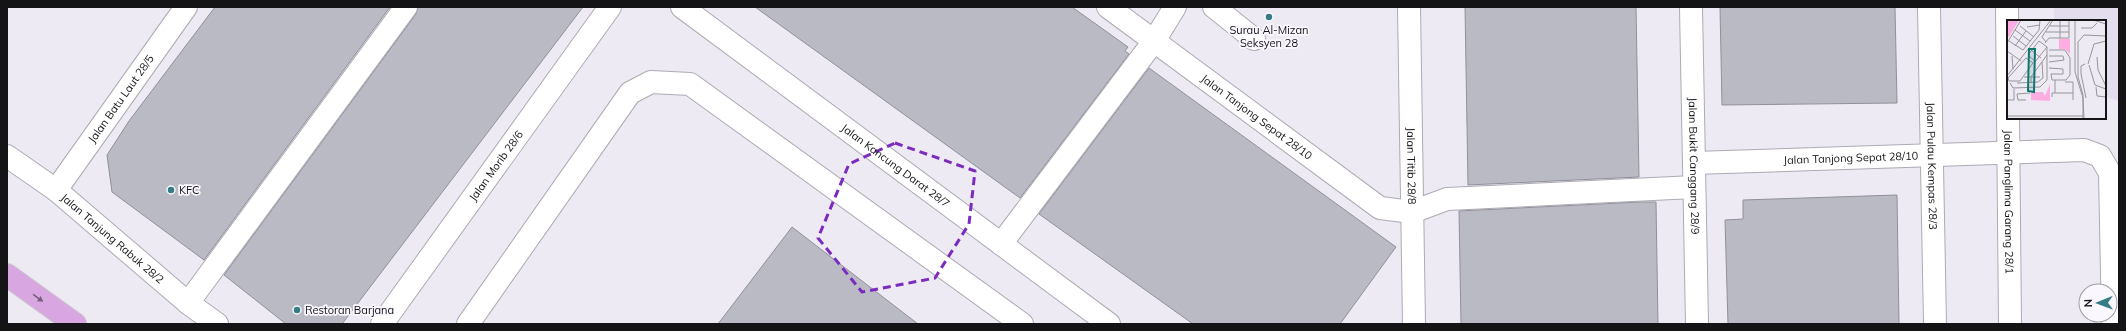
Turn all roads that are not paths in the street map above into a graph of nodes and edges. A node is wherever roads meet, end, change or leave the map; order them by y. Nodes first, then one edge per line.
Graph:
1 (186, 7) edge
2 (406, 7) edge
3 (610, 7) edge
4 (684, 7) edge
5 (1108, 7) edge
6 (1175, 7) edge
7 (1214, 7) edge
8 (1409, 7) edge
9 (1691, 7) edge
10 (1929, 7) edge
11 (2007, 7) edge
12 (2007, 20) edge
13 (1254, 39) dead end
14 (1154, 40) junction
15 (2008, 119) edge
16 (2008, 152) junction
17 (1931, 155) junction
18 (7, 156) edge
19 (1694, 163) junction
20 (1694, 187) junction
21 (56, 190) junction
22 (1412, 212) junction
23 (1001, 244) junction
24 (7, 275) edge
25 (188, 303) junction
26 (1104, 323) edge
27 (74, 324) edge
28 (217, 324) edge
29 (382, 324) edge
30 (468, 324) edge
31 (1022, 324) edge
32 (1414, 324) edge
33 (1697, 324) edge
34 (1935, 324) edge
35 (2010, 324) edge
36 (2113, 324) edge

1 - 21 street, Jalan Batu Laut 28/5
2 - 25 street
3 - 29 street, Jalan Morib 28/6
4 - 23 street, Jalan Kancung Darat 28/7
5 - 14 street, Jalan Tanjong Sepat 28/10
6 - 14 street
7 - 13 street
8 - 22 street, Jalan Titib 28/8
9 - 19 street, Jalan Bukit Canggang 28/9
10 - 17 street, Jalan Pulau Kempas 28/3
11 - 12 street, Jalan Panglima Garang 28/1
14 - 22 street, Jalan Tanjong Sepat 28/10
14 - 23 street
15 - 16 street, Jalan Panglima Garang 28/1
16 - 17 street, Jalan Tanjong Sepat 28/10
16 - 35 street, Jalan Panglima Garang 28/1
16 - 36 street, Jalan Tanjong Sepat 28/10
17 - 19 street, Jalan Tanjong Sepat 28/10
17 - 34 street, Jalan Pulau Kempas 28/3
18 - 21 street, Jalan Tanjung Rabuk 28/2
19 - 20 street, Jalan Bukit Canggang 28/9
20 - 22 street
20 - 33 street, Jalan Bukit Canggang 28/9
21 - 25 street, Jalan Tanjung Rabuk 28/2
22 - 32 street, Jalan Titib 28/8
23 - 26 street, Jalan Kancung Darat 28/7
24 -> 27 main road
25 - 28 street, Jalan Tanjung Rabuk 28/2
30 - 31 street

